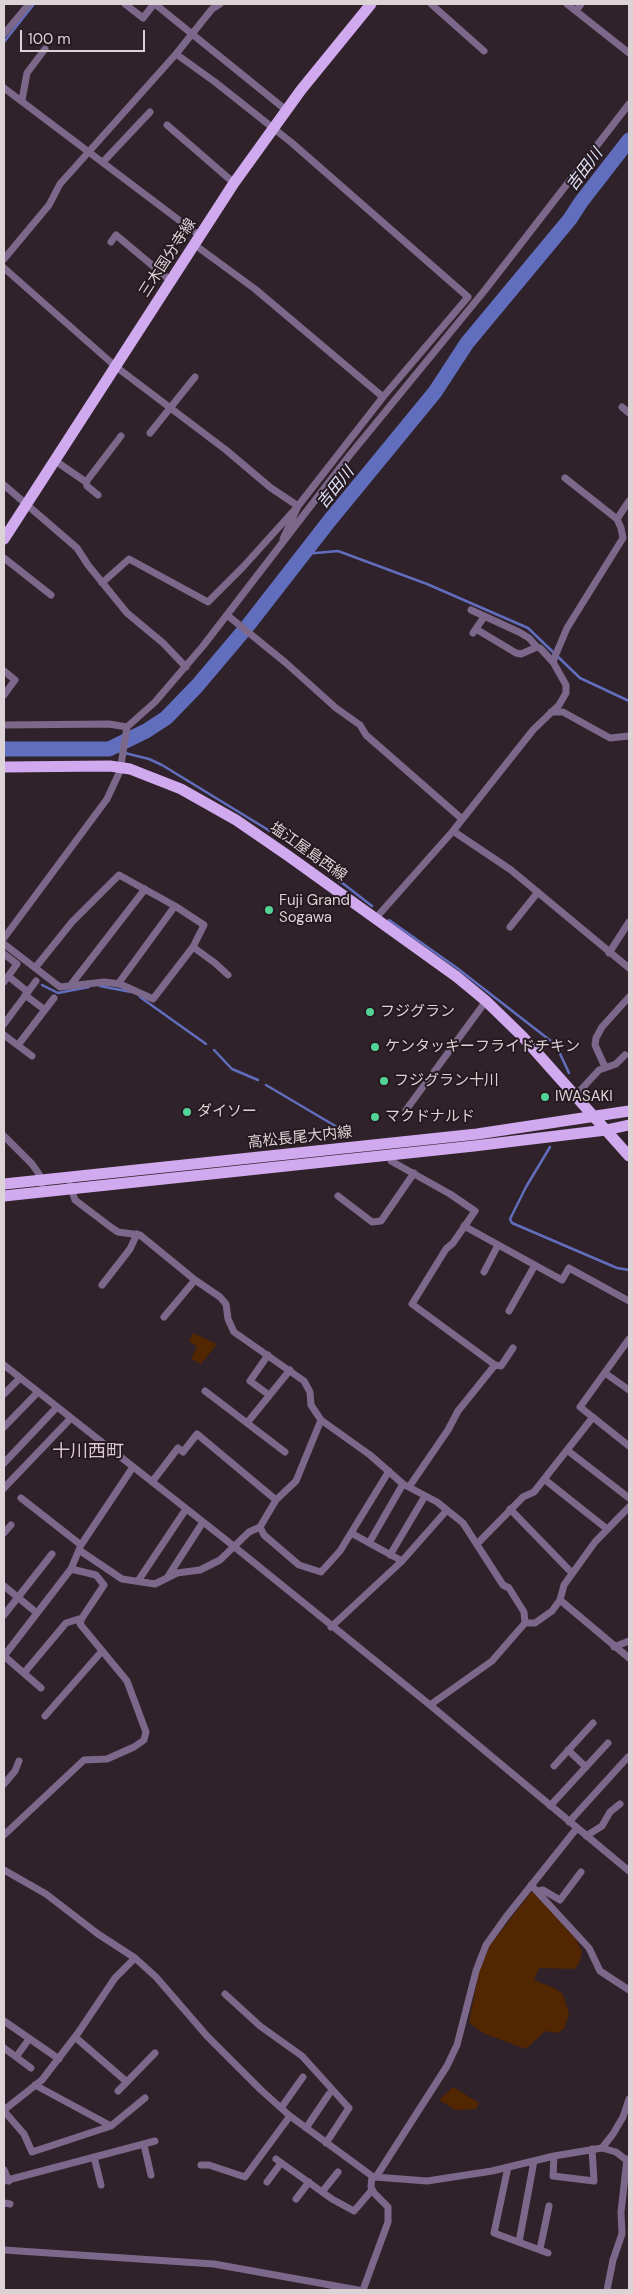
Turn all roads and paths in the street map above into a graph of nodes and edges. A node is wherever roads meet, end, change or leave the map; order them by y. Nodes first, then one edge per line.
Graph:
1 (29, 4) edge
2 (125, 4) edge
3 (154, 4) edge
4 (220, 4) edge
5 (372, 4) edge
6 (431, 4) edge
7 (567, 4) edge
8 (582, 4) edge
9 (576, 11) junction
10 (4, 34) edge
11 (192, 34) junction
12 (45, 49) dead end
13 (484, 50) dead end
14 (629, 52) edge
15 (176, 54) junction
16 (4, 88) edge
17 (22, 100) junction
18 (629, 104) edge
19 (286, 110) junction
20 (150, 112) dead end
21 (167, 124) dead end
22 (272, 129) junction
23 (90, 152) junction
24 (103, 162) junction
25 (234, 183) junction
26 (197, 241) junction
27 (111, 242) dead end
28 (4, 259) edge
29 (4, 268) edge
30 (172, 281) junction
31 (115, 366) junction
32 (195, 377) dead end
33 (383, 397) junction
34 (622, 407) dead end
35 (171, 409) junction
36 (629, 413) edge
37 (150, 433) dead end
38 (120, 436) dead end
39 (54, 460) junction
40 (565, 478) dead end
41 (86, 482) junction
42 (4, 485) edge
43 (98, 494) dead end
44 (629, 501) edge
45 (26, 504) junction
46 (298, 506) junction
47 (616, 519) junction
48 (4, 538) edge
49 (276, 555) junction
50 (4, 558) edge
51 (102, 583) junction
52 (52, 595) dead end
53 (471, 610) dead end
54 (484, 617) junction
55 (230, 618) junction
56 (537, 647) junction
57 (555, 659) junction
58 (186, 667) junction
59 (4, 671) edge
60 (4, 695) edge
61 (551, 712) junction
62 (4, 720) edge
63 (4, 725) edge
64 (20, 725) junction
65 (126, 729) junction
66 (629, 736) edge
67 (121, 764) junction
68 (4, 767) edge
69 (462, 819) junction
70 (453, 831) junction
71 (145, 889) junction
72 (538, 892) junction
73 (175, 906) junction
74 (376, 919) junction
75 (629, 922) edge
76 (510, 927) dead end
77 (4, 938) edge
78 (4, 944) edge
79 (193, 947) junction
80 (609, 953) junction
81 (4, 954) edge
82 (35, 968) junction
83 (629, 968) edge
84 (228, 975) dead end
85 (6, 979) edge
86 (36, 981) dead end
87 (118, 984) junction
88 (70, 986) junction
89 (27, 993) junction
90 (629, 997) edge
91 (54, 998) dead end
92 (486, 1001) junction
93 (45, 1010) junction
94 (4, 1024) edge
95 (4, 1035) edge
96 (18, 1045) junction
97 (625, 1055) dead end
98 (32, 1056) dead end
99 (605, 1067) junction
100 (576, 1095) junction
101 (406, 1110) dead end
102 (629, 1111) edge
103 (596, 1117) junction
104 (629, 1125) edge
105 (606, 1130) junction
106 (4, 1136) edge
107 (390, 1154) junction
108 (629, 1156) edge
109 (414, 1173) junction
110 (70, 1183) junction
111 (4, 1184) edge
112 (42, 1186) junction
113 (4, 1196) edge
114 (338, 1196) dead end
115 (464, 1226) junction
116 (137, 1234) junction
117 (498, 1245) junction
118 (535, 1265) junction
119 (484, 1272) dead end
120 (195, 1280) junction
121 (102, 1285) dead end
122 (629, 1302) edge
123 (509, 1311) dead end
124 (164, 1317) dead end
125 (629, 1340) edge
126 (513, 1348) dead end
127 (268, 1355) junction
128 (4, 1365) edge
129 (495, 1365) junction
130 (290, 1370) junction
131 (605, 1373) junction
132 (20, 1378) junction
133 (629, 1390) edge
134 (205, 1391) dead end
135 (38, 1392) junction
136 (4, 1394) edge
137 (270, 1395) junction
138 (57, 1407) junction
139 (593, 1417) junction
140 (71, 1418) junction
141 (321, 1420) junction
142 (247, 1423) junction
143 (4, 1427) edge
144 (629, 1446) edge
145 (567, 1450) junction
146 (285, 1452) dead end
147 (4, 1463) edge
148 (133, 1467) junction
149 (388, 1471) junction
150 (544, 1479) junction
151 (152, 1482) junction
152 (406, 1485) junction
153 (4, 1488) edge
154 (425, 1496) junction
155 (20, 1498) dead end
156 (629, 1498) edge
157 (276, 1500) junction
158 (629, 1508) edge
159 (186, 1509) junction
160 (446, 1510) junction
161 (510, 1510) junction
162 (204, 1522) junction
163 (11, 1525) dead end
164 (260, 1527) junction
165 (607, 1529) junction
166 (4, 1533) edge
167 (351, 1533) junction
168 (369, 1543) junction
169 (477, 1544) junction
170 (80, 1547) junction
171 (235, 1548) junction
172 (52, 1554) dead end
173 (390, 1555) junction
174 (402, 1561) junction
175 (71, 1569) junction
176 (572, 1573) junction
177 (167, 1578) junction
178 (138, 1581) junction
179 (4, 1586) edge
180 (18, 1598) junction
181 (560, 1600) junction
182 (37, 1613) junction
183 (4, 1615) edge
184 (82, 1618) junction
185 (526, 1623) junction
186 (332, 1627) junction
187 (629, 1641) edge
188 (614, 1647) junction
189 (102, 1652) junction
190 (4, 1656) edge
191 (629, 1658) edge
192 (24, 1673) junction
193 (41, 1688) dead end
194 (430, 1705) junction
195 (45, 1716) dead end
196 (593, 1723) dead end
197 (608, 1742) dead end
198 (568, 1750) junction
199 (628, 1757) edge
200 (19, 1761) dead end
201 (554, 1766) dead end
202 (586, 1767) junction
203 (4, 1784) edge
204 (620, 1804) dead end
205 (550, 1806) junction
206 (570, 1822) junction
207 (577, 1828) junction
208 (4, 1836) edge
209 (586, 1836) junction
210 (4, 1870) edge
211 (629, 1871) edge
212 (581, 1872) dead end
213 (531, 1885) junction
214 (537, 1891) junction
215 (135, 1958) junction
216 (629, 1990) edge
217 (225, 1994) dead end
218 (4, 2021) edge
219 (75, 2037) junction
220 (29, 2039) junction
221 (4, 2048) edge
222 (155, 2053) dead end
223 (16, 2057) junction
224 (59, 2058) junction
225 (31, 2068) dead end
226 (303, 2077) dead end
227 (127, 2082) junction
228 (34, 2085) junction
229 (118, 2091) dead end
230 (329, 2094) dead end
231 (145, 2098) dead end
232 (629, 2099) edge
233 (281, 2108) junction
234 (4, 2111) edge
235 (290, 2116) junction
236 (111, 2126) junction
237 (306, 2128) junction
238 (155, 2141) dead end
239 (326, 2143) junction
240 (144, 2145) junction
241 (602, 2148) junction
242 (592, 2149) junction
243 (554, 2156) junction
244 (94, 2157) junction
245 (628, 2160) edge
246 (534, 2161) junction
247 (200, 2165) dead end
248 (508, 2167) junction
249 (4, 2170) edge
250 (338, 2172) dead end
251 (151, 2175) dead end
252 (374, 2176) junction
253 (6, 2181) edge
254 (267, 2182) dead end
255 (309, 2182) junction
256 (101, 2185) dead end
257 (372, 2190) junction
258 (322, 2192) junction
259 (296, 2199) dead end
260 (548, 2206) dead end
261 (621, 2220) junction
262 (629, 2222) edge
263 (519, 2242) junction
264 (4, 2250) edge
265 (540, 2250) junction
266 (548, 2253) dead end
267 (358, 2290) edge
268 (363, 2290) edge
269 (607, 2290) edge

1 - 10 street
2 - 3 street
3 - 11 street
4 - 11 street
5 - 19 main road, 三木国分寺線
6 - 13 street
7 - 9 street
8 - 9 street
9 - 14 street
11 - 15 street
11 - 19 street
12 - 17 street
15 - 22 street
15 - 23 street
16 - 17 street
17 - 23 street
18 - 49 street
19 - 22 main road, 三木国分寺線
20 - 24 street
21 - 25 street
22 - 25 main road, 三木国分寺線
22 - 33 street
23 - 24 street
23 - 28 street
24 - 26 street
25 - 26 main road, 三木国分寺線
26 - 30 main road, 三木国分寺線
26 - 33 street
27 - 30 street
29 - 31 street
30 - 31 main road, 三木国分寺線
31 - 35 street
31 - 39 main road, 三木国分寺線
32 - 35 street
33 - 46 street
34 - 36 street
35 - 37 street
35 - 46 street
38 - 41 street
39 - 41 street
39 - 45 main road, 三木国分寺線
40 - 47 street
41 - 43 street
42 - 45 street
44 - 47 street
45 - 48 main road, 三木国分寺線
45 - 51 street
46 - 49 street
46 - 51 street
47 - 57 street
49 - 55 street
50 - 52 street
51 - 58 street
53 - 54 street
54 - 56 street
54 - 56 street
55 - 58 street
55 - 69 street
56 - 57 street
57 - 61 street
58 - 65 street
59 - 60 street
61 - 66 street
61 - 69 street
62 - 64 street
63 - 64 street
64 - 65 street
65 - 67 street
67 - 68 main road, 塩江屋島西線
67 - 74 main road, 塩江屋島西線
67 - 77 street
69 - 70 street
70 - 72 street
70 - 74 street
71 - 73 street
71 - 82 street
71 - 88 street
72 - 76 street
72 - 80 street
73 - 79 street
73 - 87 street
74 - 92 main road, 塩江屋島西線
75 - 80 street
78 - 82 street
79 - 84 street
79 - 87 street
80 - 83 street
81 - 85 street
82 - 88 street
85 - 89 street
86 - 89 street
87 - 88 street
89 - 93 street
89 - 94 street
90 - 99 street
91 - 93 street
92 - 100 main road, 塩江屋島西線
92 - 101 street
93 - 96 street
95 - 96 street
96 - 98 street
97 - 99 street
99 - 100 street
100 - 103 main road, 塩江屋島西線
102 - 103 main road, 高松長尾大内線
103 - 105 main road, 塩江屋島西線
103 - 110 main road, 高松長尾大内線
104 - 105 main road, 高松長尾大内線
105 - 107 main road, 高松長尾大内線
105 - 108 main road, 塩江屋島西線
106 - 112 street
107 - 109 street
107 - 110 main road, 高松長尾大内線
109 - 114 street
109 - 115 street
110 - 112 main road, 高松長尾大内線
110 - 116 street
111 - 112 main road, 高松長尾大内線
112 - 113 main road, 高松長尾大内線
115 - 117 street
115 - 129 street
116 - 120 street
116 - 121 street
117 - 118 street
117 - 119 street
118 - 122 street
118 - 123 street
120 - 124 street
120 - 127 street
125 - 131 street
126 - 129 street
127 - 130 street
127 - 137 street
128 - 132 street
129 - 152 street
130 - 137 street
130 - 141 street
131 - 133 street
131 - 139 street
132 - 135 street
132 - 136 street
134 - 142 street
135 - 138 street
135 - 143 street
137 - 142 street
138 - 140 street
138 - 147 street
139 - 144 street
139 - 145 street
140 - 148 street
140 - 153 street
141 - 149 street
141 - 157 street
142 - 146 street
145 - 150 street
145 - 156 street
148 - 151 street
148 - 170 street
149 - 152 street
149 - 167 street
150 - 161 street
150 - 165 street
151 - 157 street
151 - 159 street
152 - 154 street
152 - 168 street
154 - 160 street
154 - 173 street
155 - 170 street
157 - 164 street
158 - 165 street
159 - 162 street
159 - 178 street
160 - 169 street
160 - 174 street
161 - 169 street
161 - 176 street
162 - 171 street
162 - 177 street
163 - 166 street
164 - 167 street
164 - 171 street
165 - 176 street
167 - 168 street
168 - 173 street
169 - 185 street
170 - 175 street
170 - 178 street
171 - 177 street
171 - 186 street
172 - 180 street
173 - 174 street
174 - 186 street
175 - 182 street
175 - 184 street
176 - 181 street
177 - 178 street
179 - 180 street
180 - 182 street
180 - 183 street
181 - 185 street
181 - 188 street
182 - 190 street
184 - 189 street
184 - 192 street
185 - 194 street
186 - 194 street
187 - 188 street
188 - 191 street
189 - 195 street
189 - 208 street
190 - 192 street
192 - 193 street
194 - 205 street
196 - 198 street
197 - 202 street
198 - 201 street
198 - 202 street
199 - 206 street
200 - 203 street
202 - 205 street
204 - 209 street
205 - 206 street
206 - 207 street
207 - 209 street
207 - 213 street
209 - 211 street
210 - 215 street
212 - 214 street
213 - 214 street
213 - 252 street
214 - 216 street
215 - 219 street
215 - 233 street
217 - 239 street
218 - 220 street
219 - 224 street
219 - 227 street
220 - 223 street
220 - 224 street
221 - 223 street
222 - 227 street
223 - 225 street
224 - 228 street
226 - 233 street
227 - 229 street
228 - 234 street
228 - 236 street
230 - 237 street
231 - 236 street
232 - 241 street
233 - 235 street
234 - 236 street
235 - 237 street
235 - 247 street
237 - 239 street
238 - 240 street
239 - 252 street
240 - 244 street
240 - 251 street
241 - 242 street
241 - 245 street
242 - 243 street
242 - 243 street
243 - 246 street
244 - 253 street
244 - 256 street
245 - 261 street
246 - 248 street
246 - 263 street
248 - 252 street
248 - 263 street
249 - 253 street
250 - 258 street
252 - 257 street
254 - 255 street
255 - 258 street
255 - 259 street
257 - 258 street
257 - 268 street
260 - 265 street
261 - 262 street
261 - 269 street
263 - 265 street
264 - 267 street
265 - 266 street

